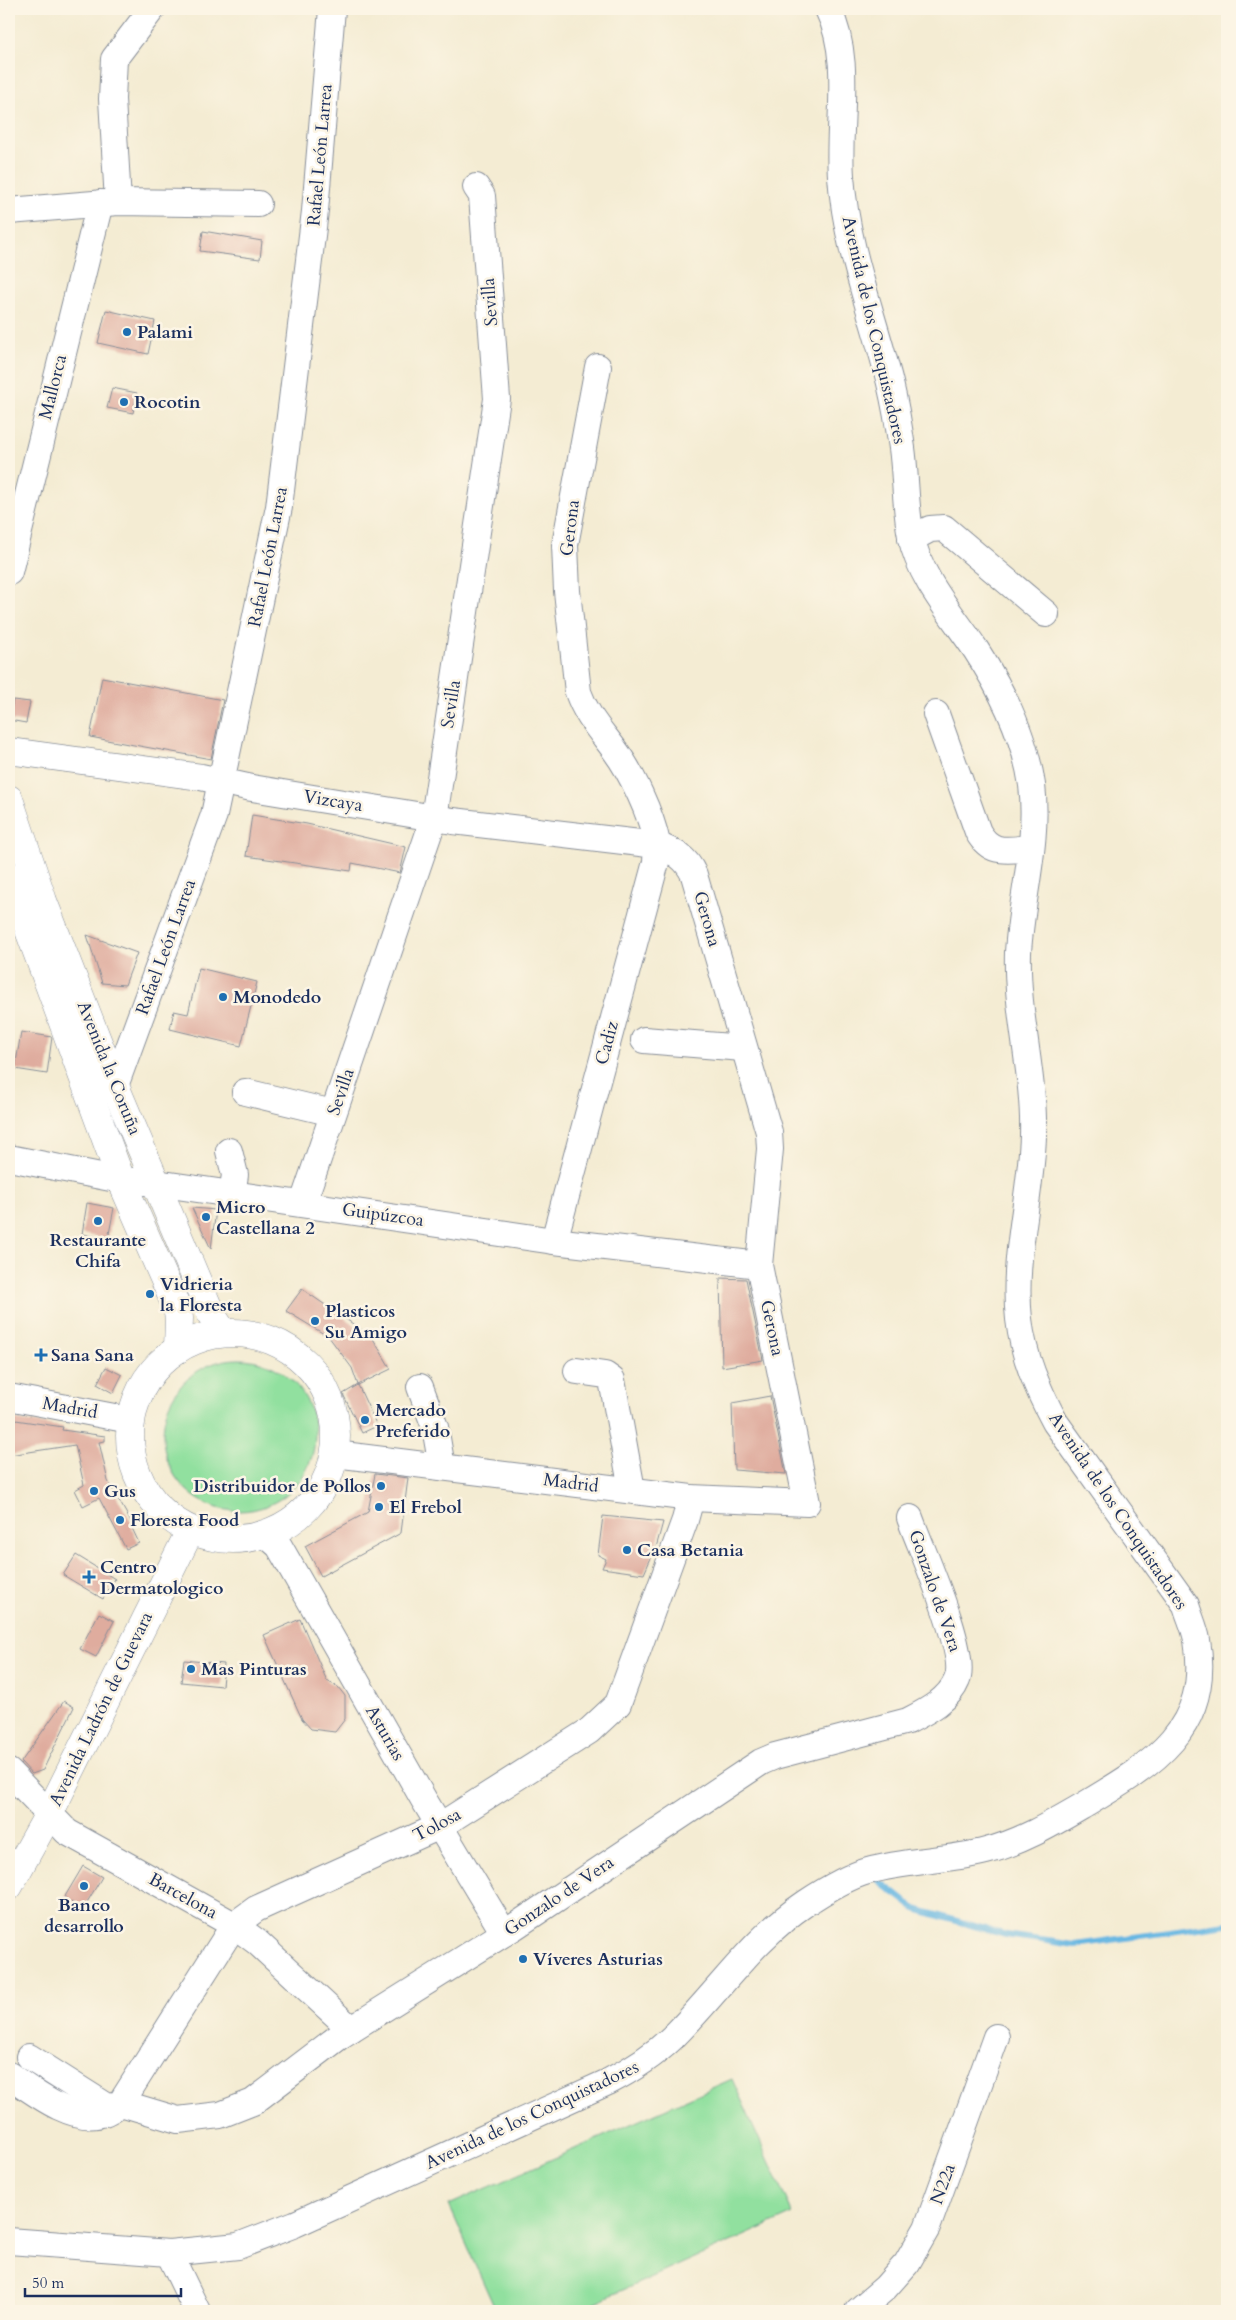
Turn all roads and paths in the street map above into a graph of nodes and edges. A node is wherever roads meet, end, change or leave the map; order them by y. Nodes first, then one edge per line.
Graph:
1 (152, 9) edge
2 (332, 9) edge
3 (828, 9) edge
4 (476, 187) dead end
5 (109, 203) junction
6 (258, 204) dead end
7 (9, 211) edge
8 (598, 367) dead end
9 (912, 539) junction
10 (9, 572) edge
11 (1046, 614) dead end
12 (936, 714) dead end
13 (9, 752) edge
14 (223, 781) junction
15 (9, 798) edge
16 (434, 818) junction
17 (658, 845) junction
18 (1031, 848) junction
19 (9, 876) edge
20 (644, 1040) dead end
21 (743, 1048) junction
22 (115, 1086) junction
23 (245, 1092) dead end
24 (333, 1114) junction
25 (229, 1151) dead end
26 (9, 1158) edge
27 (121, 1180) junction
28 (156, 1183) junction
29 (232, 1194) junction
30 (303, 1203) junction
31 (554, 1241) junction
32 (759, 1265) junction
33 (223, 1332) junction
34 (178, 1349) junction
35 (577, 1371) dead end
36 (420, 1387) dead end
37 (9, 1397) edge
38 (130, 1420) junction
39 (335, 1454) junction
40 (442, 1467) junction
41 (632, 1490) junction
42 (690, 1498) junction
43 (807, 1503) joint
44 (910, 1518) dead end
45 (190, 1531) junction
46 (265, 1534) junction
47 (9, 1772) edge
48 (50, 1812) junction
49 (440, 1826) junction
50 (9, 1886) edge
51 (234, 1924) junction
52 (504, 1933) junction
53 (351, 2029) junction
54 (996, 2038) dead end
55 (29, 2057) dead end
56 (9, 2076) edge
57 (116, 2106) junction
58 (9, 2241) edge
59 (169, 2253) junction
60 (197, 2311) edge
61 (858, 2311) edge

1 - 5 street, Mallorca
2 - 14 street, Rafael León Larrea
3 - 9 street, Avenida de los Conquistadores
4 - 16 street, Sevilla
5 - 6 street
5 - 7 street
5 - 10 street, Mallorca
8 - 17 street, Gerona
9 - 11 street
9 - 18 street, Avenida de los Conquistadores
12 - 18 street
13 - 14 street, Vizcaya
14 - 16 street, Vizcaya
14 - 22 street, Rafael León Larrea
15 - 22 main road, Avenida la Coruña
16 - 17 street, Vizcaya
16 - 24 street, Sevilla
17 - 21 street, Gerona
17 - 31 street, Cadiz
18 - 59 street, Avenida de los Conquistadores
19 - 27 main road, Avenida la Coruña
20 - 21 street
21 - 32 street, Gerona
22 - 28 main road, Avenida la Coruña
23 - 24 street
24 - 30 street, Sevilla
25 - 29 street
26 - 27 street, Guipúzcoa
27 - 28 street, Guipúzcoa
27 - 34 main road, Avenida la Coruña
28 - 29 street, Guipúzcoa
28 - 33 main road, Avenida la Coruña
29 - 30 street, Guipúzcoa
30 - 31 street, Guipúzcoa
31 - 32 street, Guipúzcoa
32 - 43 street, Gerona
33 - 34 main road
33 - 39 main road
34 - 38 main road
35 - 41 street
36 - 40 street
37 - 38 street, Madrid
38 - 45 main road
39 - 40 street, Madrid
39 - 46 main road
40 - 41 street, Madrid
41 - 42 street, Madrid
42 - 43 street, Madrid
42 - 49 street, Tolosa
44 - 52 street, Gonzalo de Vera
45 - 46 main road
45 - 48 main road, Avenida Ladrón de Guevara
46 - 49 street, Asturias
47 - 48 street, Barcelona
48 - 50 main road, Avenida Ladrón de Guevara
48 - 51 street, Barcelona
49 - 51 street, Tolosa
49 - 52 street, Asturias
51 - 53 street, Barcelona
51 - 57 street, Tolosa
52 - 53 street, Gonzalo de Vera
53 - 57 street, Gonzalo de Vera
54 - 61 street, N22a
55 - 57 street
56 - 57 street, Gonzalo de Vera
58 - 59 street, Avenida de los Conquistadores
59 - 60 street

